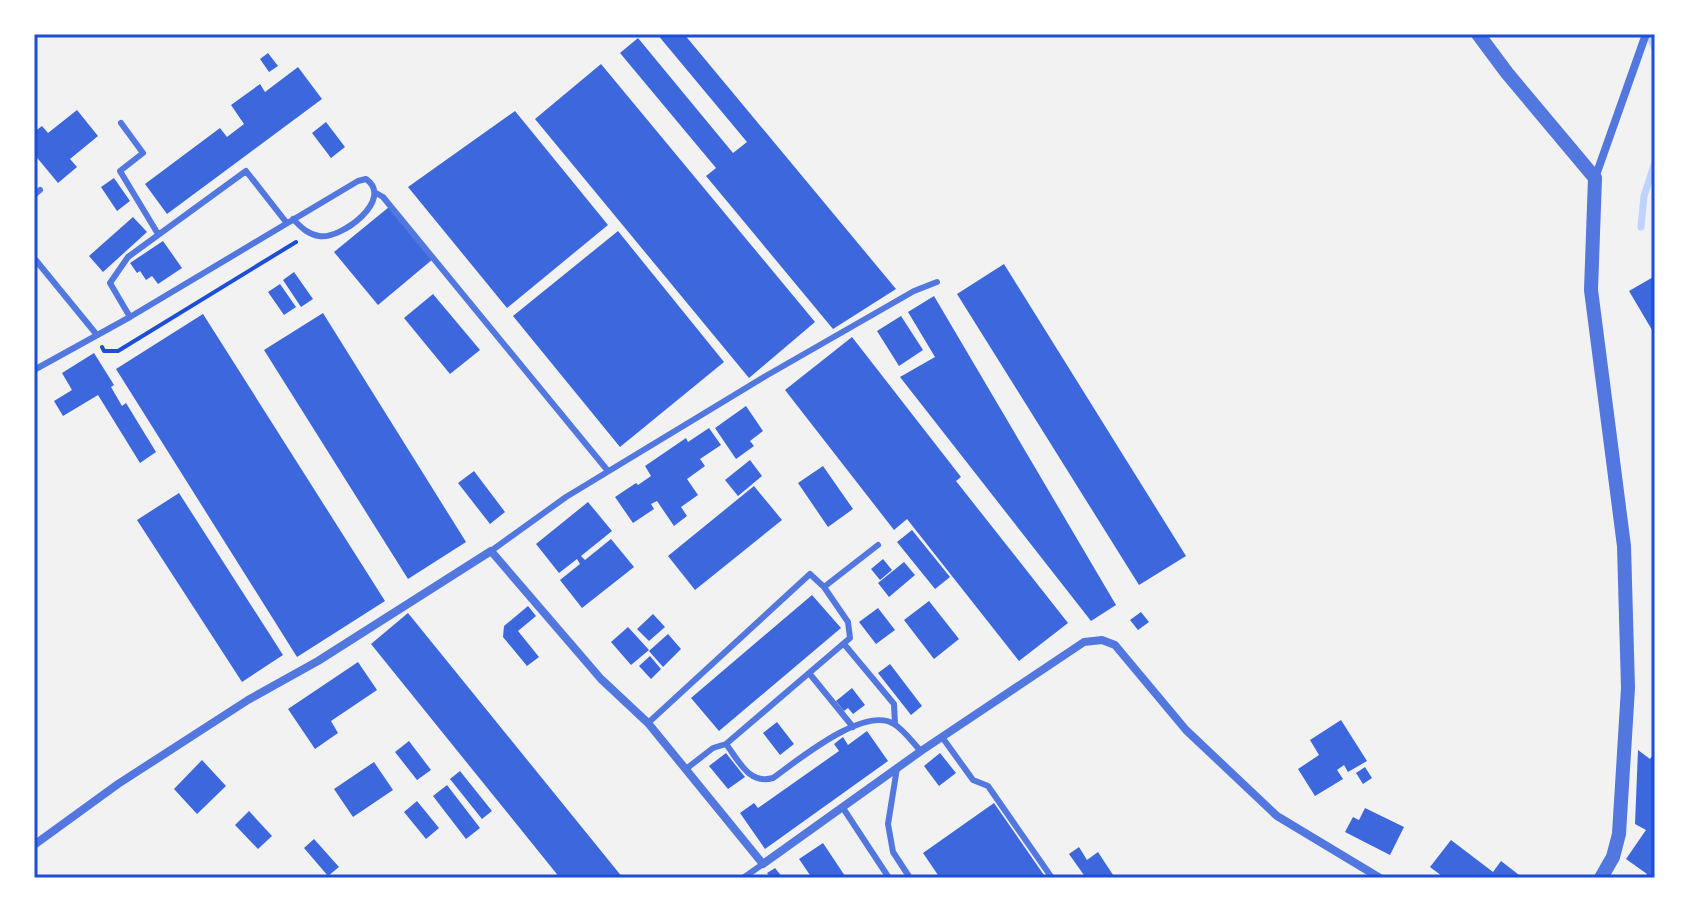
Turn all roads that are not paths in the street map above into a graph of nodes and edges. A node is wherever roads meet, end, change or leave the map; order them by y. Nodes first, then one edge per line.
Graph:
1 (1478, 34) edge
2 (1646, 34) edge
3 (121, 123) dead end
4 (1595, 178) junction
5 (376, 193) junction
6 (289, 221) junction
7 (158, 234) junction
8 (34, 258) edge
9 (937, 282) dead end
10 (130, 317) junction
11 (97, 335) junction
12 (34, 370) edge
13 (608, 471) junction
14 (878, 545) dead end
15 (491, 551) junction
16 (824, 587) junction
17 (844, 644) junction
18 (809, 673) junction
19 (648, 723) junction
20 (895, 724) junction
21 (853, 727) junction
22 (942, 737) junction
23 (726, 744) junction
24 (921, 751) junction
25 (897, 768) junction
26 (686, 769) junction
27 (843, 808) junction
28 (34, 845) edge
29 (763, 864) junction
30 (743, 878) edge
31 (889, 878) edge
32 (910, 878) edge
33 (1052, 878) edge
34 (1380, 878) edge
35 (1601, 878) edge

1 - 4 street
2 - 4 street
3 - 7 lane
4 - 35 street
5 - 6 lane
5 - 6 lane
5 - 13 lane
6 - 7 lane
6 - 10 lane
7 - 10 lane
8 - 11 lane
9 - 13 lane
10 - 11 lane
11 - 12 lane
13 - 15 lane
14 - 16 lane
15 - 19 street
15 - 28 street
16 - 17 lane
16 - 19 lane
17 - 18 lane
17 - 20 lane
18 - 21 lane
18 - 23 lane
19 - 26 street
20 - 21 lane
20 - 24 lane
21 - 23 lane
22 - 24 street
22 - 33 lane
22 - 34 street
23 - 26 lane
24 - 25 street
25 - 27 street
25 - 32 lane
26 - 29 street
27 - 29 street
27 - 31 lane
29 - 30 lane

